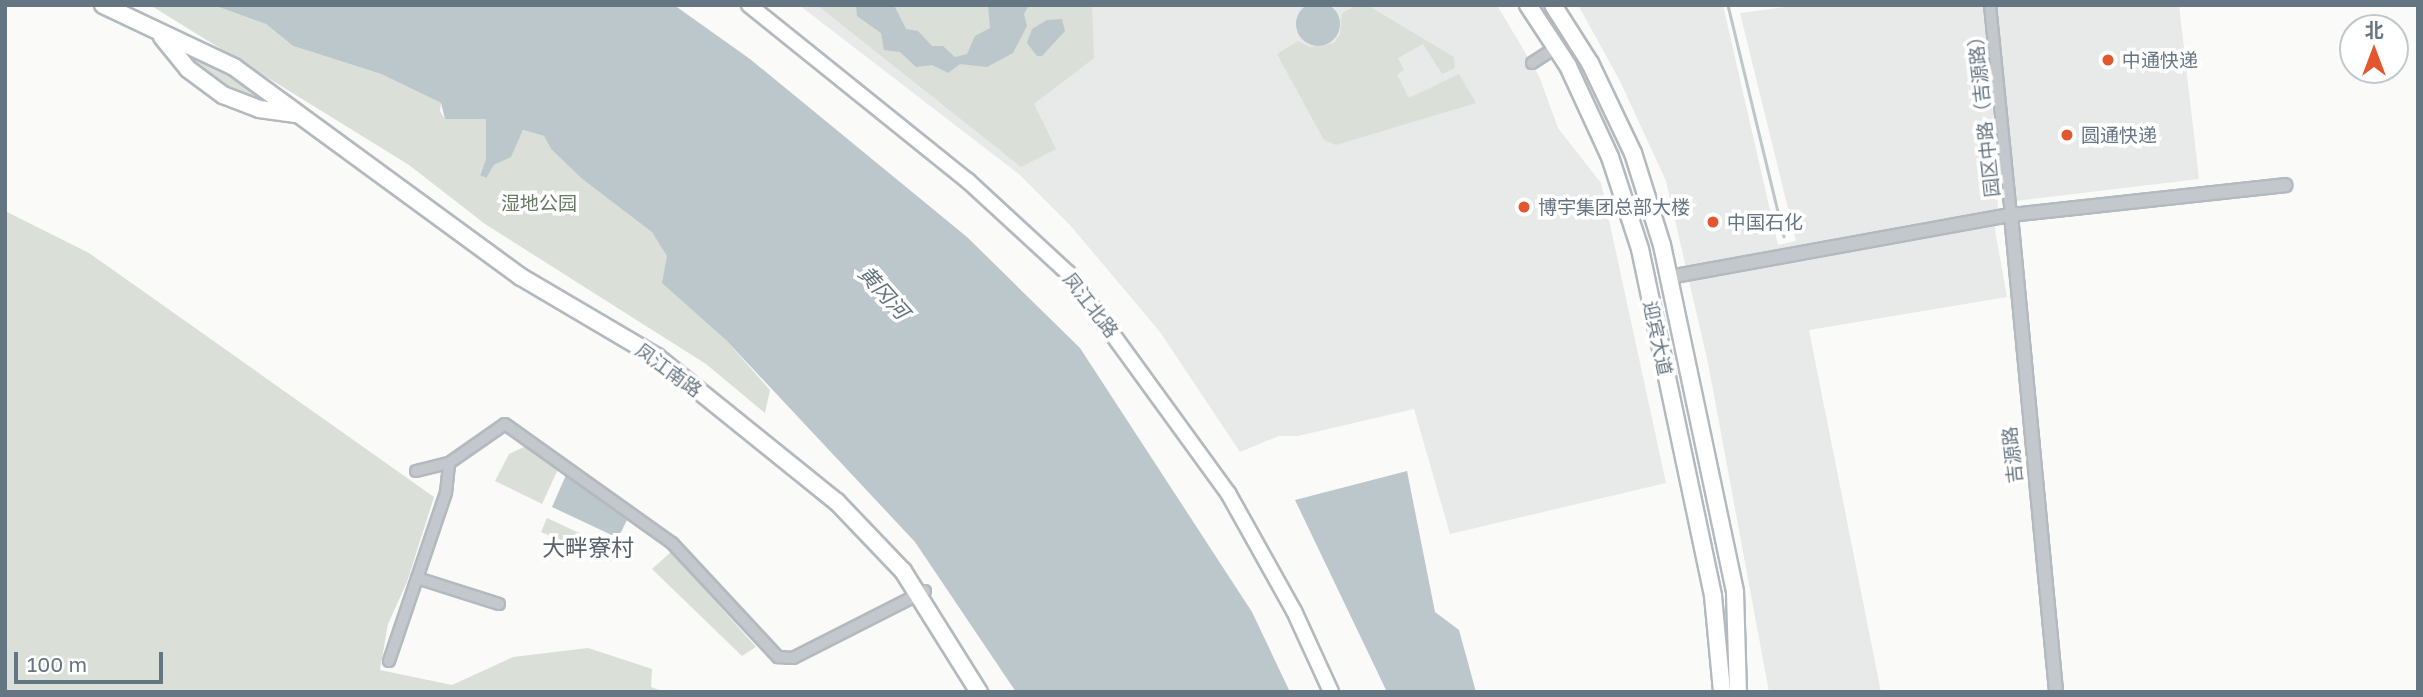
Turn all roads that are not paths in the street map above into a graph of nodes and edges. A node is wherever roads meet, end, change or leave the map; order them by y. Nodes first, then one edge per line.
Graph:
1 (103, 5) edge
2 (749, 5) edge
3 (1528, 5) edge
4 (1553, 5) edge
5 (1990, 5) edge
6 (162, 37) junction
7 (1558, 46) dead end
8 (1532, 63) dead end
9 (1604, 92) junction
10 (1584, 101) junction
11 (296, 114) junction
12 (2285, 186) dead end
13 (1647, 198) junction
14 (1626, 205) junction
15 (2011, 215) junction
16 (1668, 277) junction
17 (1677, 321) junction
18 (1655, 325) junction
19 (449, 463) junction
20 (416, 471) dead end
21 (417, 578) junction
22 (925, 591) dead end
23 (499, 604) dead end
24 (389, 660) dead end
25 (979, 692) edge
26 (1331, 692) edge
27 (1722, 692) edge
28 (1738, 692) edge
29 (2056, 692) edge

1 - 6 main road, 凤江南路
2 - 26 main road, 凤江北路
3 - 10 main road, 迎宾大道
4 - 9 main road, 迎宾大道
5 - 15 street, 园区中路（吉源路）
6 - 11 main road, 凤江南路
6 - 11 main road, 凤江南路
7 - 8 street
9 - 10 main road
9 - 13 main road, 迎宾大道
10 - 14 main road, 迎宾大道
11 - 25 main road, 凤江南路
12 - 15 street
13 - 14 main road
13 - 16 main road, 迎宾大道
14 - 18 main road, 迎宾大道
15 - 16 street
15 - 29 street, 吉源路
16 - 17 main road, 迎宾大道
17 - 18 main road
17 - 28 main road, 迎宾大道
18 - 27 main road, 迎宾大道
19 - 20 street
19 - 21 street
19 - 22 street
21 - 23 street
21 - 24 street

